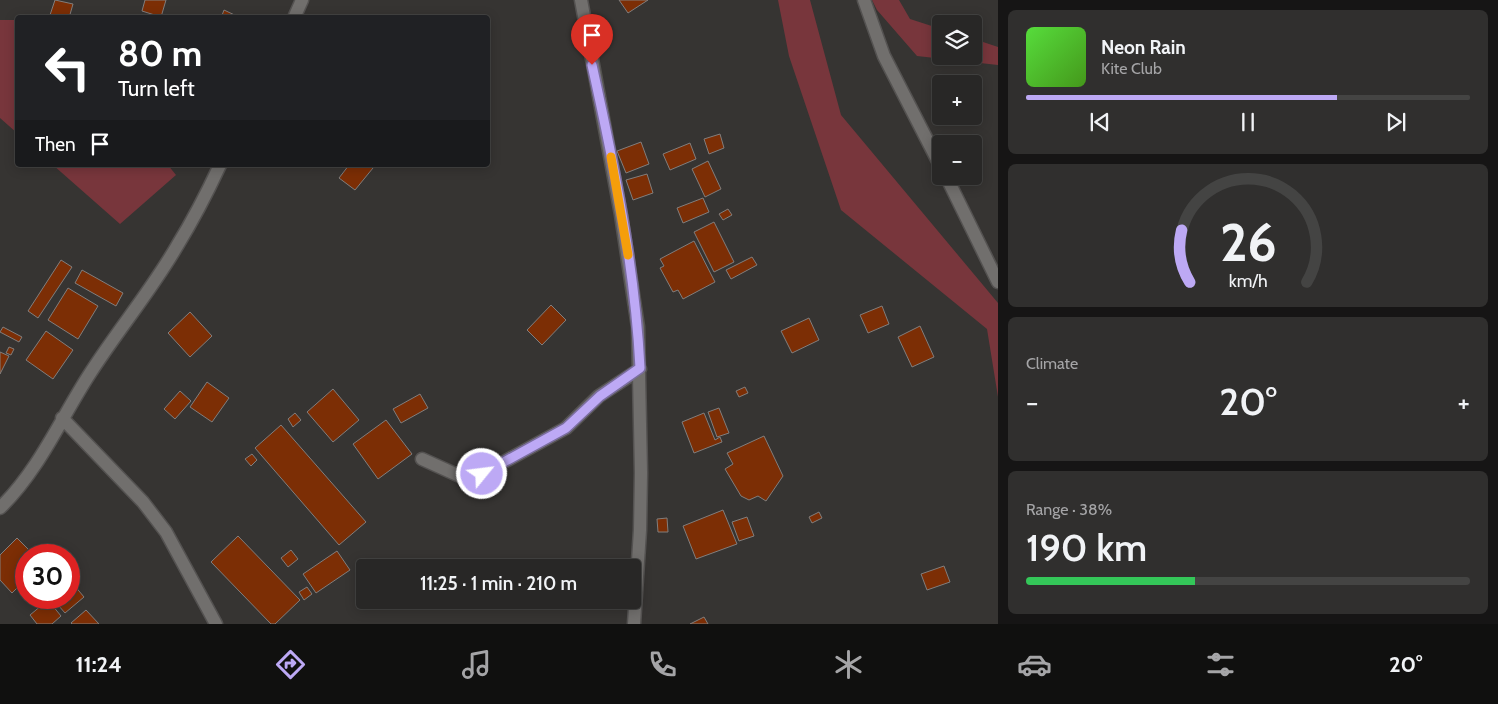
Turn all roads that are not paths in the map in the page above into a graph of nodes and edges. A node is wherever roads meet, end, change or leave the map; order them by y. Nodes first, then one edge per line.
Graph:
1 (302, 0) edge
2 (581, 0) edge
3 (864, 0) edge
4 (295, 15) edge
5 (932, 149) edge
6 (219, 167) edge
7 (950, 185) edge
8 (998, 282) edge
9 (640, 368) junction
10 (62, 418) junction
11 (422, 459) dead end
12 (0, 508) edge
13 (216, 624) edge
14 (634, 624) edge

1 - 4 street
2 - 9 street
3 - 5 street
6 - 10 street
7 - 8 street
9 - 11 street
9 - 14 street
10 - 12 street
10 - 13 street

